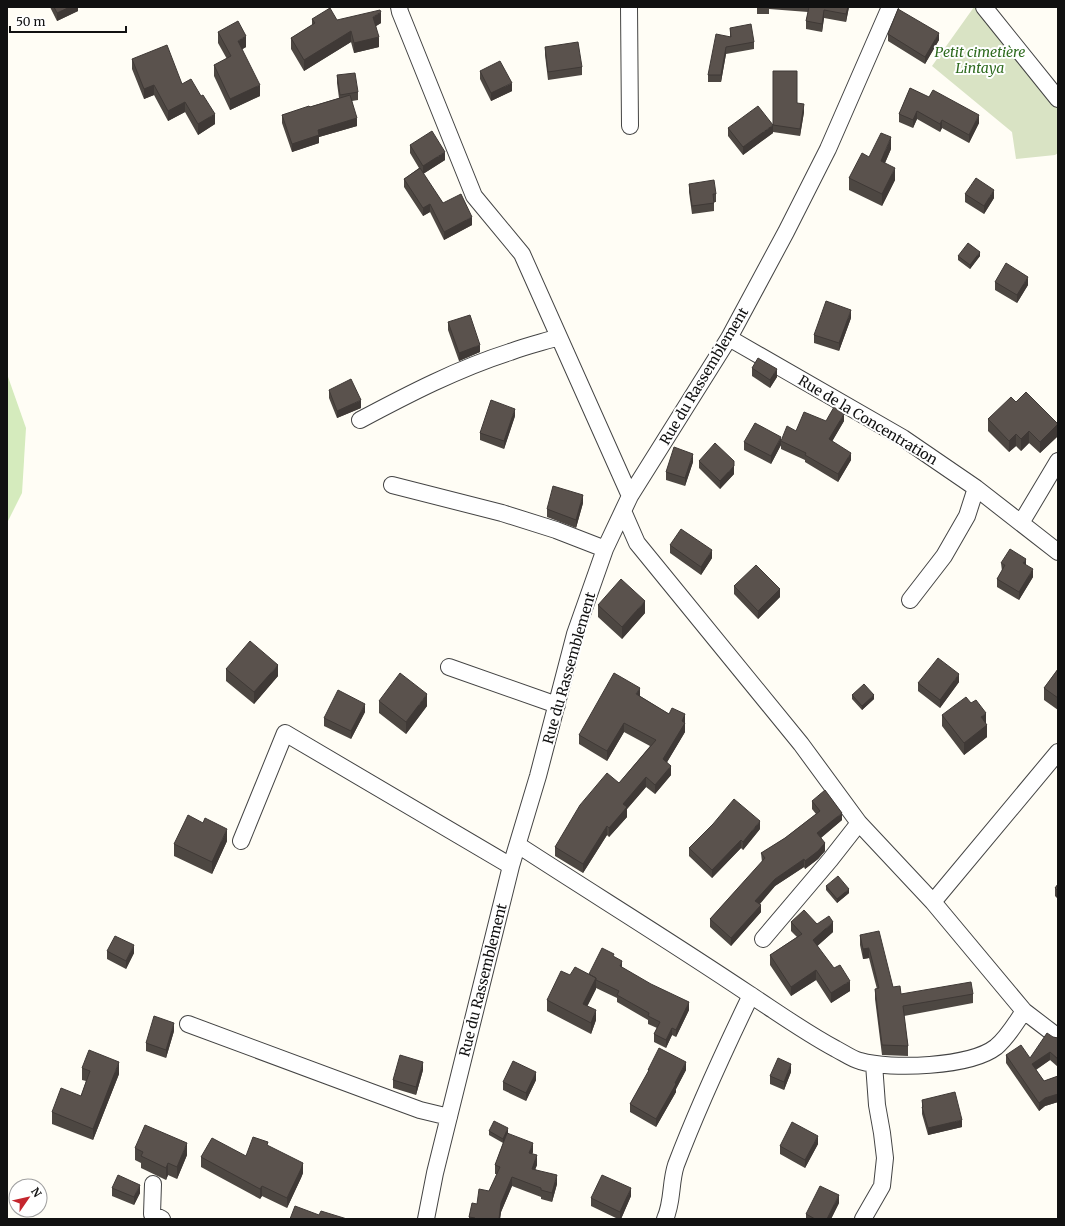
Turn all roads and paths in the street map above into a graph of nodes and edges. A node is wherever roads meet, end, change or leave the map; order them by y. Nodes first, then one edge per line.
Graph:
1 (399, 7) edge
2 (629, 7) edge
3 (890, 7) edge
4 (984, 7) edge
5 (1058, 100) edge
6 (630, 126) dead end
7 (559, 337) junction
8 (729, 338) junction
9 (360, 420) dead end
10 (1058, 461) edge
11 (392, 485) dead end
12 (976, 488) junction
13 (630, 496) junction
14 (623, 511) junction
15 (1021, 523) junction
16 (605, 549) junction
17 (1058, 552) edge
18 (910, 600) dead end
19 (449, 667) dead end
20 (557, 705) junction
21 (1058, 752) edge
22 (860, 823) junction
23 (241, 841) dead end
24 (518, 845) junction
25 (512, 866) junction
26 (933, 902) junction
27 (763, 939) dead end
28 (751, 995) junction
29 (1024, 1011) junction
30 (188, 1024) dead end
31 (1058, 1037) edge
32 (874, 1064) junction
33 (449, 1117) junction
34 (153, 1184) dead end
35 (162, 1219) edge
36 (426, 1219) edge
37 (665, 1219) edge
38 (863, 1219) edge

1 - 7 street
2 - 6 street
3 - 8 street, Rue du Rassemblement
4 - 5 street
7 - 9 street
7 - 13 street
8 - 12 street, Rue de la Concentration
8 - 13 street, Rue du Rassemblement
10 - 15 street
11 - 16 street
12 - 15 street, Rue de la Concentration
12 - 18 street
13 - 14 street, Rue du Rassemblement
14 - 16 street, Rue du Rassemblement
14 - 22 street
15 - 17 street, Rue de la Concentration
16 - 20 street, Rue du Rassemblement
19 - 20 street
20 - 24 street, Rue du Rassemblement
21 - 26 street
22 - 26 street
22 - 27 street
23 - 25 street
24 - 25 street, Rue du Rassemblement
24 - 28 street
25 - 33 street, Rue du Rassemblement
26 - 29 street
28 - 32 street
28 - 37 street
29 - 31 street
29 - 32 street
30 - 33 street
32 - 38 street
33 - 36 street, Rue du Rassemblement
34 - 35 street

